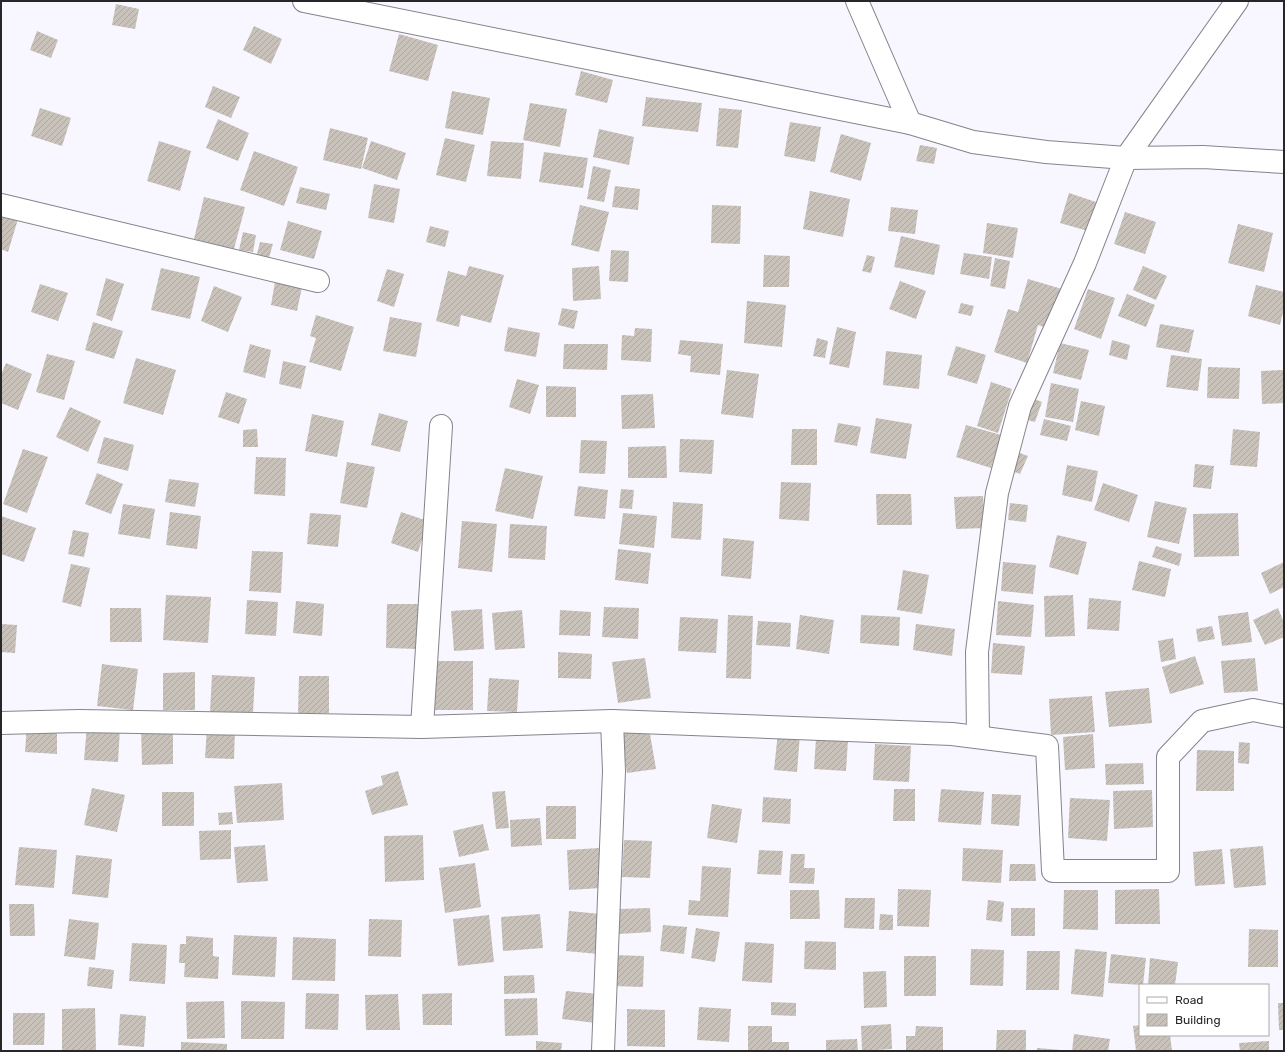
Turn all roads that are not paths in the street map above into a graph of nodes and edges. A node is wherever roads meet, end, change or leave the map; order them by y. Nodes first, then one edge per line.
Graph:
1 (304, 1) edge
2 (857, 1) edge
3 (1237, 1) edge
4 (910, 123) junction
5 (1126, 158) junction
6 (1284, 162) edge
7 (1, 205) edge
8 (318, 281) dead end
9 (441, 426) dead end
10 (1284, 716) edge
11 (612, 721) junction
12 (1, 723) edge
13 (422, 727) junction
14 (978, 736) junction
15 (603, 1051) edge

1 - 4 street
2 - 4 street
3 - 5 street
4 - 5 street
5 - 6 street
5 - 14 street
7 - 8 street
9 - 13 street
10 - 14 street
11 - 13 street
11 - 14 street
11 - 15 street
12 - 13 street

